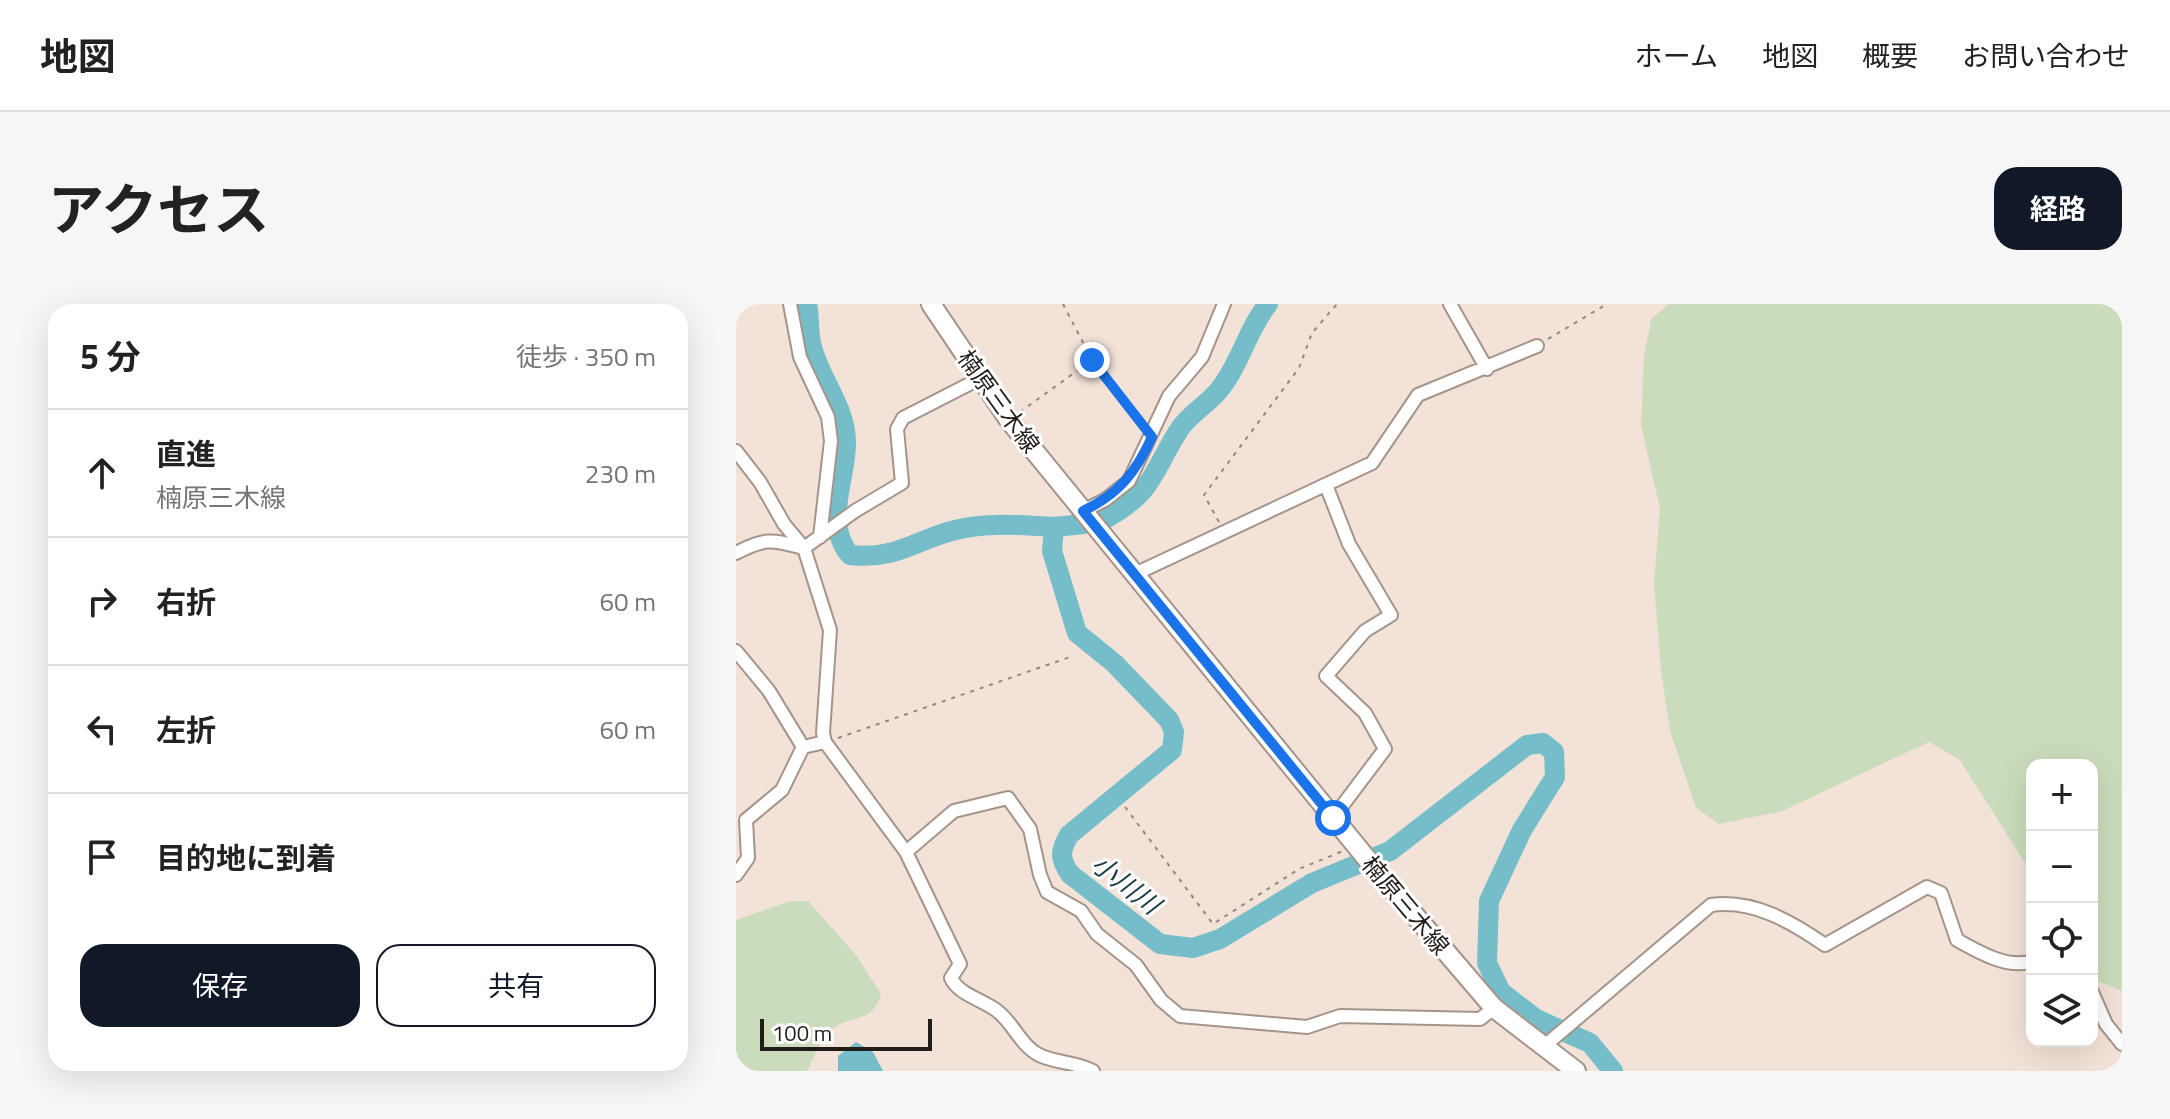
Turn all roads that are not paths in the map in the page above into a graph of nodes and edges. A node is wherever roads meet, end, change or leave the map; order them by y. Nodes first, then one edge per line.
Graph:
1 (790, 304) edge
2 (931, 304) edge
3 (1224, 304) edge
4 (1450, 304) edge
5 (1537, 346) road end
6 (1487, 369) junction
7 (981, 378) junction
8 (736, 451) edge
9 (1326, 485) junction
10 (1083, 511) junction
11 (820, 537) junction
12 (804, 548) junction
13 (736, 553) edge
14 (1137, 573) junction
15 (736, 651) edge
16 (825, 742) junction
17 (803, 747) junction
18 (1333, 818) junction
19 (906, 852) junction
20 (736, 875) edge
21 (2026, 963) edge
22 (2098, 1006) edge
23 (1494, 1008) junction
24 (1547, 1042) junction
25 (2122, 1044) edge
26 (1093, 1071) edge
27 (1576, 1071) edge

1 - 11 street
2 - 7 main road, 楠原三木線
3 - 10 street
4 - 6 street
5 - 6 street
6 - 9 street
7 - 10 main road, 楠原三木線
7 - 11 street
8 - 12 street
9 - 14 street
9 - 18 street
10 - 14 main road, 楠原三木線
11 - 12 street
12 - 13 street
12 - 16 street
14 - 18 main road, 楠原三木線
15 - 17 street
16 - 17 street
16 - 19 street
17 - 20 street
18 - 23 main road, 楠原三木線
19 - 23 street
19 - 26 street
21 - 24 street
22 - 25 street
23 - 24 main road, 楠原三木線
24 - 27 main road, 楠原三木線

